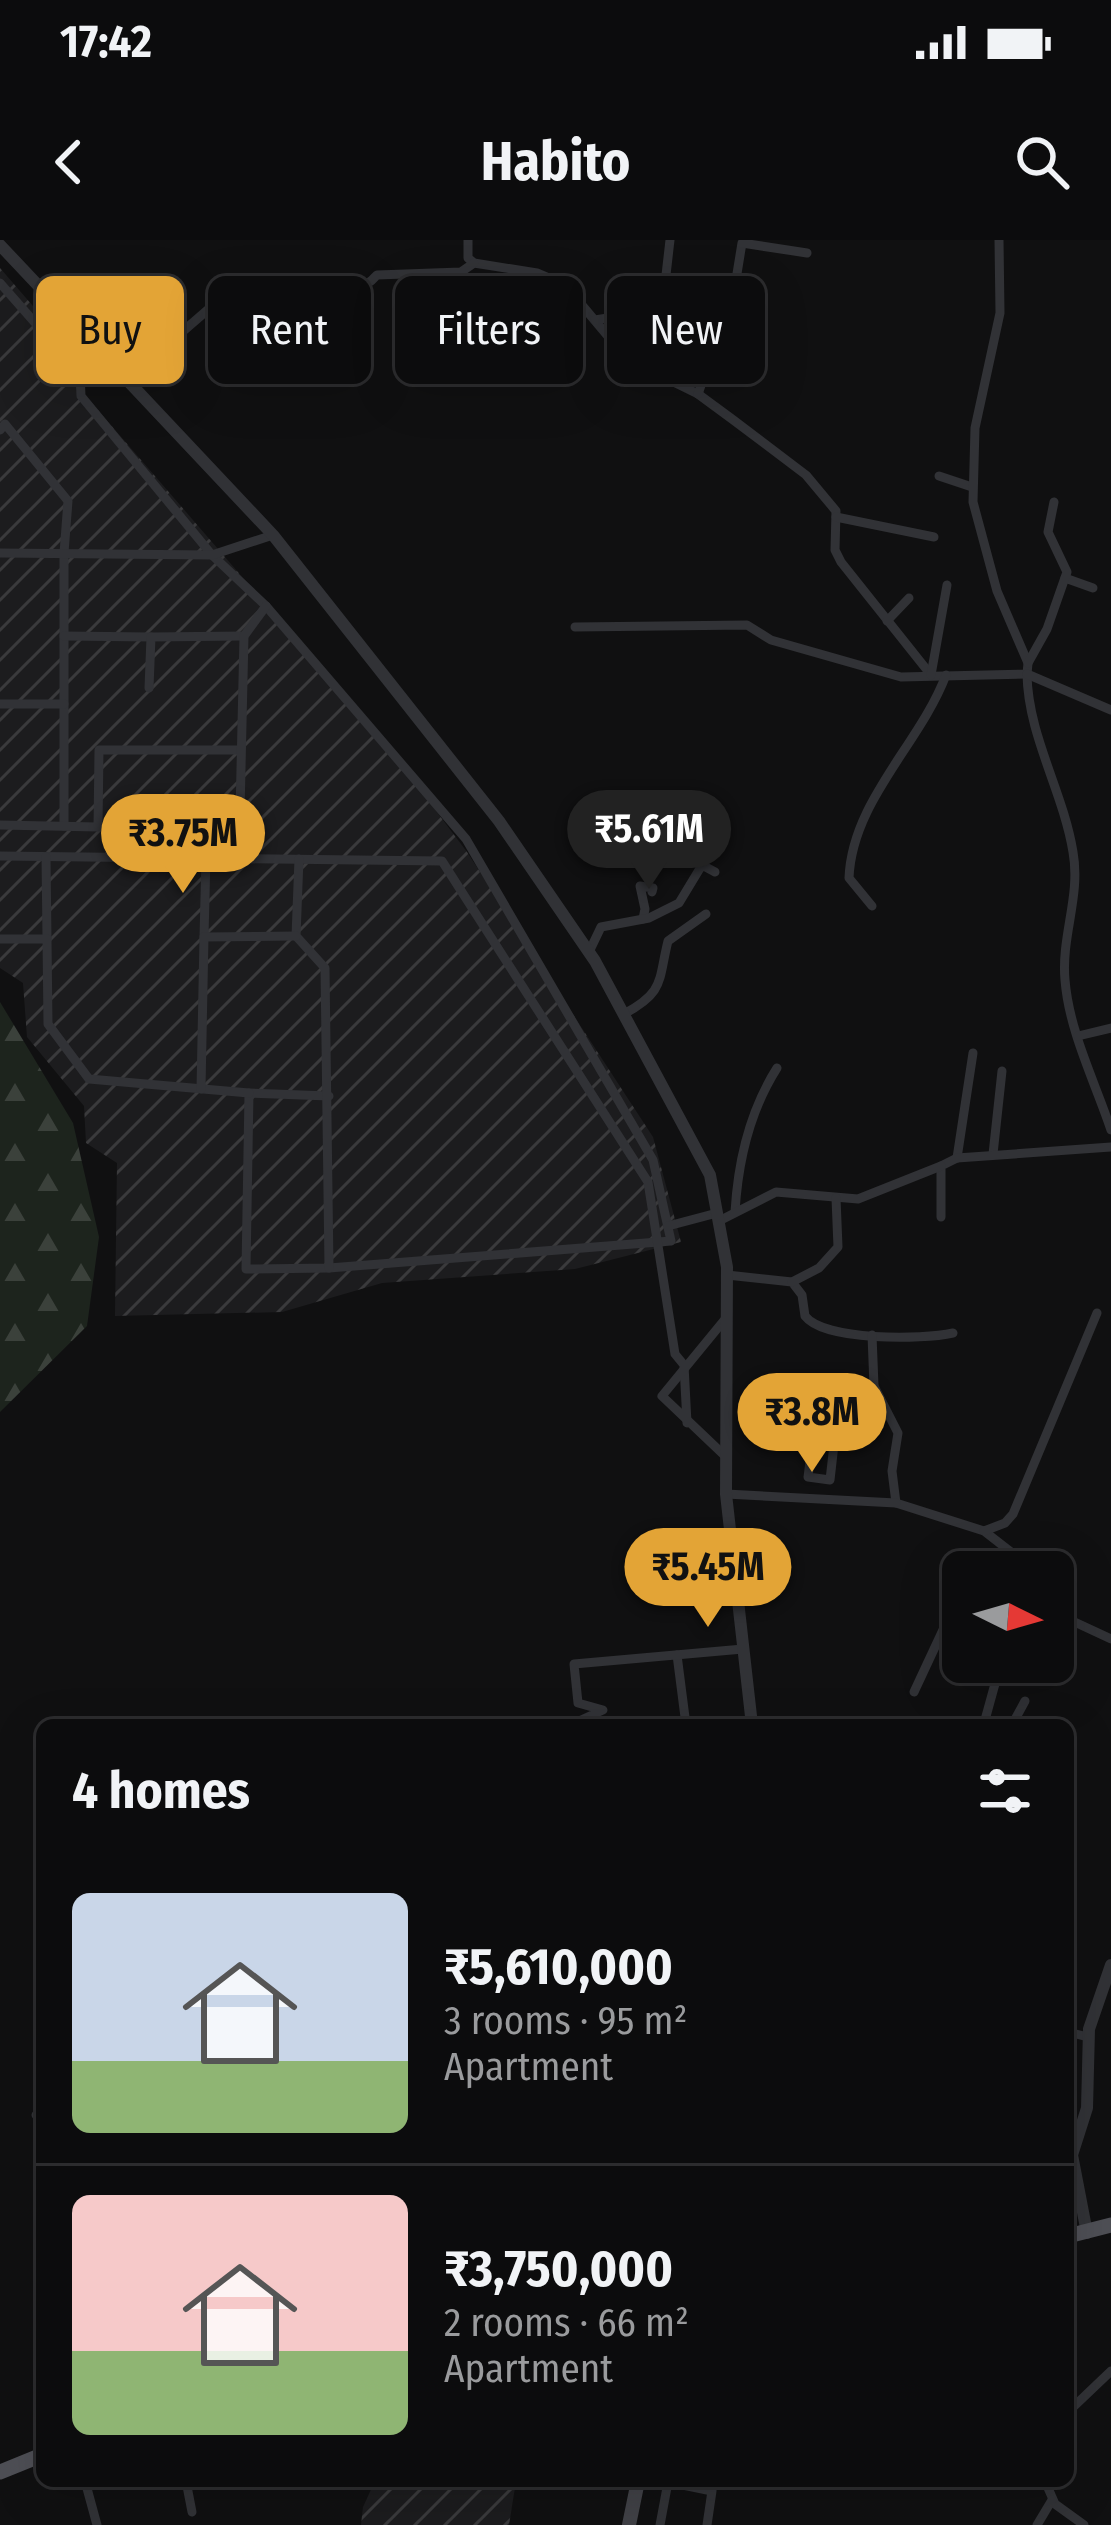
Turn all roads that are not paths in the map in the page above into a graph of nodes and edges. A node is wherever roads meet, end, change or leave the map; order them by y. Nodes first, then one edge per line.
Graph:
1 (468, 240) edge
2 (670, 240) edge
3 (999, 240) edge
4 (0, 244) edge
5 (807, 253) dead end
6 (474, 263) junction
7 (36, 282) edge
8 (371, 282) edge
9 (0, 284) edge
10 (208, 306) edge
11 (595, 320) junction
12 (184, 328) edge
13 (133, 384) edge
14 (698, 394) junction
15 (0, 430) edge
16 (939, 476) dead end
17 (972, 487) junction
18 (1054, 502) dead end
19 (836, 518) junction
20 (273, 535) junction
21 (934, 537) dead end
22 (0, 553) edge
23 (64, 554) junction
24 (212, 556) junction
25 (1065, 578) junction
26 (947, 585) dead end
27 (1093, 588) dead end
28 (909, 598) dead end
29 (266, 606) junction
30 (887, 621) junction
31 (575, 627) dead end
32 (64, 636) junction
33 (244, 636) junction
34 (151, 637) junction
35 (1028, 669) junction
36 (932, 675) junction
37 (946, 675) junction
38 (149, 688) dead end
39 (0, 704) edge
40 (64, 704) junction
41 (1111, 710) edge
42 (240, 750) junction
43 (0, 825) edge
44 (64, 826) junction
45 (0, 856) edge
46 (46, 857) junction
47 (206, 857) junction
48 (239, 857) junction
49 (299, 859) junction
50 (715, 872) dead end
51 (677, 884) dead end
52 (692, 886) junction
53 (652, 892) dead end
54 (872, 906) dead end
55 (706, 914) dead end
56 (643, 919) junction
57 (296, 936) junction
58 (204, 938) junction
59 (47, 939) junction
60 (0, 940) edge
61 (589, 952) junction
62 (624, 1014) junction
63 (1111, 1028) edge
64 (1078, 1036) junction
65 (974, 1053) dead end
66 (777, 1068) dead end
67 (1002, 1071) dead end
68 (201, 1090) junction
69 (249, 1093) junction
70 (329, 1096) junction
71 (1111, 1130) edge
72 (1111, 1148) edge
73 (993, 1154) junction
74 (957, 1158) junction
75 (941, 1166) junction
76 (836, 1198) junction
77 (735, 1212) junction
78 (718, 1217) junction
79 (941, 1217) dead end
80 (668, 1226) junction
81 (658, 1242) junction
82 (329, 1268) junction
83 (727, 1275) junction
84 (792, 1282) junction
85 (1096, 1313) dead end
86 (726, 1318) junction
87 (953, 1333) dead end
88 (872, 1335) junction
89 (684, 1365) junction
90 (874, 1386) junction
91 (818, 1398) dead end
92 (687, 1423) junction
93 (724, 1455) junction
94 (830, 1480) junction
95 (726, 1494) junction
96 (827, 1498) junction
97 (896, 1504) junction
98 (984, 1531) junction
99 (1010, 1551) edge
100 (1074, 1622) edge
101 (942, 1639) edge
102 (1111, 1639) edge
103 (743, 1649) junction
104 (677, 1655) junction
105 (997, 1683) edge
106 (914, 1692) dead end
107 (1025, 1701) dead end
108 (583, 1719) edge
109 (685, 1719) edge
110 (751, 1719) edge
111 (989, 1719) edge
112 (1015, 1719) edge
113 (1111, 1966) edge
114 (1074, 2034) edge
115 (1088, 2038) junction
116 (1074, 2143) edge
117 (1074, 2152) edge
118 (1111, 2225) edge
119 (1087, 2233) junction
120 (1074, 2235) edge
121 (1108, 2377) edge
122 (1074, 2407) edge
123 (36, 2457) edge
124 (0, 2472) edge
125 (87, 2487) edge
126 (186, 2487) edge
127 (637, 2487) edge
128 (667, 2487) edge
129 (692, 2487) edge
130 (1047, 2487) edge
131 (1052, 2500) junction
132 (192, 2512) dead end
133 (97, 2525) edge
134 (629, 2525) edge
135 (660, 2525) edge
136 (707, 2525) edge
137 (1037, 2525) edge
138 (1084, 2525) edge

1 - 6 street
2 - 11 street
3 - 17 street
4 - 7 street
5 - 14 street
6 - 8 street
6 - 11 street
9 - 24 street
10 - 12 street
11 - 14 street
13 - 20 street
14 - 19 street
15 - 23 street
16 - 17 street
17 - 35 street
18 - 25 street
19 - 21 street
19 - 30 street
20 - 24 street
20 - 61 street
22 - 23 street
23 - 24 street
23 - 32 street
24 - 29 street
25 - 27 street
25 - 35 street
26 - 36 street
28 - 30 street
29 - 33 street
29 - 80 street
30 - 36 street
31 - 36 street
32 - 34 street
32 - 40 street
33 - 34 street
33 - 42 street
34 - 38 street
35 - 37 street
35 - 41 street
35 - 64 street
36 - 37 street
37 - 54 street
39 - 40 street
40 - 44 street
42 - 44 street
42 - 48 street
43 - 44 street
45 - 46 street
46 - 47 street
46 - 59 street
47 - 48 street
47 - 58 street
48 - 49 street
49 - 57 street
49 - 81 street
50 - 52 street
51 - 52 street
52 - 56 street
53 - 56 street
55 - 62 street
56 - 61 street
57 - 58 street
57 - 70 street
58 - 68 street
59 - 60 street
59 - 68 street
61 - 62 street
62 - 78 street
63 - 64 street
64 - 71 street
65 - 74 street
66 - 77 street
67 - 73 street
68 - 69 street
69 - 70 street
69 - 82 street
70 - 82 street
72 - 73 street
73 - 74 street
74 - 75 street
75 - 76 street
75 - 79 street
76 - 77 street
76 - 84 street
77 - 78 street
78 - 80 street
78 - 83 street
80 - 81 street
81 - 82 street
81 - 89 street
83 - 84 street
83 - 86 street
84 - 88 street
85 - 98 street
86 - 89 street
86 - 93 street
87 - 88 street
88 - 90 street
89 - 92 street
89 - 92 street
90 - 94 street
90 - 97 street
91 - 94 street
92 - 93 street
93 - 95 street
94 - 96 street
95 - 96 street
95 - 103 street
96 - 97 street
97 - 98 street
98 - 99 street
100 - 102 street
101 - 106 street
103 - 104 street
103 - 110 street
104 - 108 street
104 - 109 street
105 - 111 street
107 - 112 street
113 - 115 street
114 - 115 street
115 - 116 street
117 - 119 street
118 - 119 main road
119 - 120 main road
121 - 122 street
123 - 124 main road
125 - 133 street
126 - 132 street
127 - 134 main road
128 - 135 street
129 - 136 street
130 - 131 street
131 - 137 street
131 - 138 street

